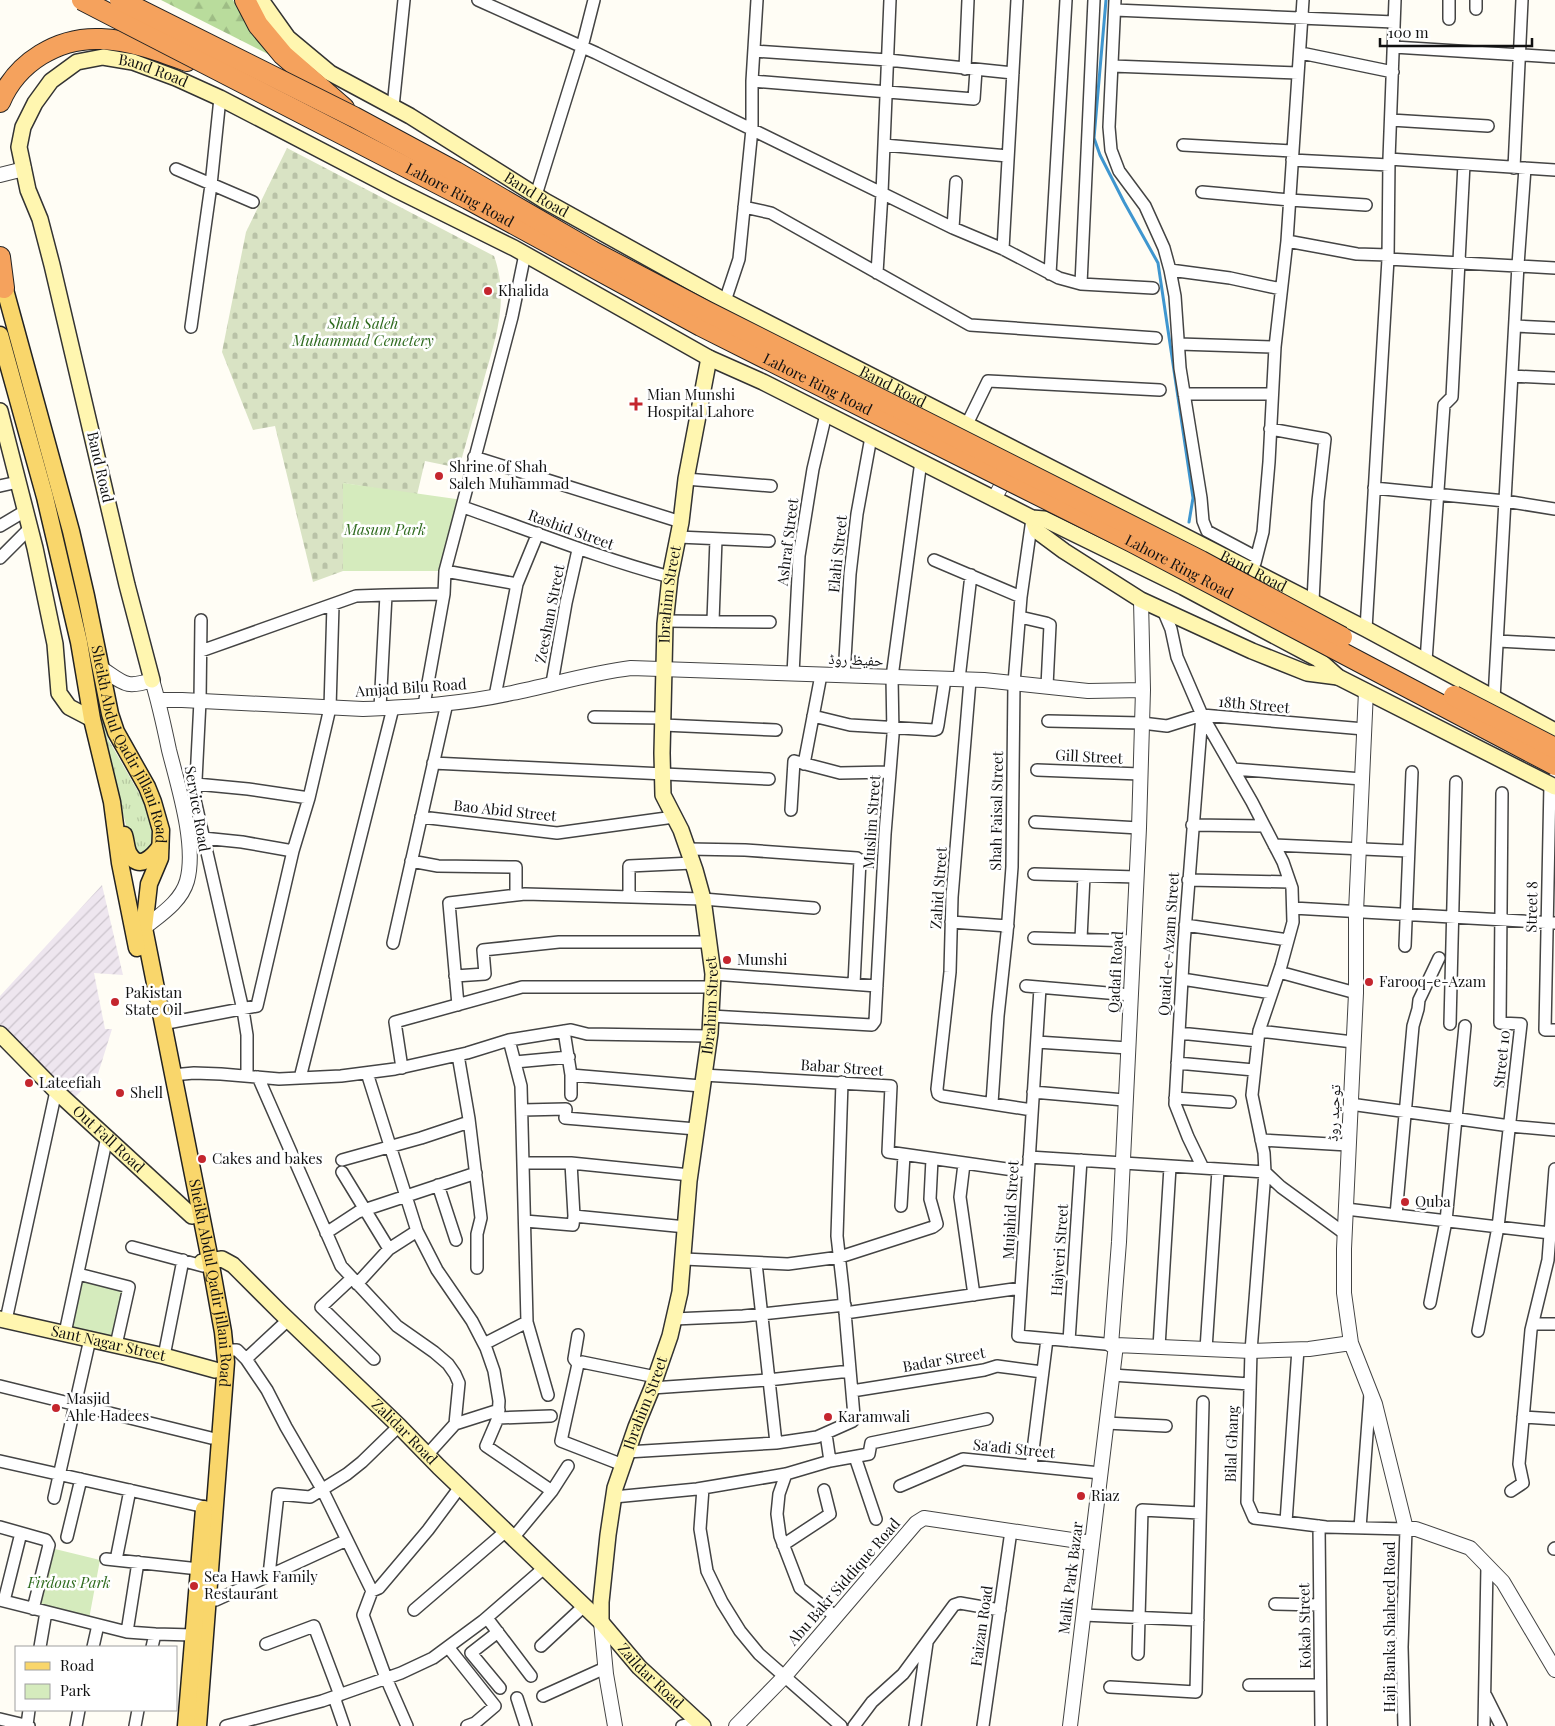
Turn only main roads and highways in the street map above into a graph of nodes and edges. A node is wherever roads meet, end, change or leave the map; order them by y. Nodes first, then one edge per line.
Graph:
1 (82, 0) edge
2 (120, 0) edge
3 (245, 0) edge
4 (261, 0) edge
5 (225, 72) junction
6 (0, 102) edge
7 (354, 117) junction
8 (0, 256) edge
9 (2, 281) edge
10 (0, 335) edge
11 (709, 358) junction
12 (0, 411) edge
13 (1032, 518) junction
14 (1338, 677) junction
15 (152, 680) road end
16 (92, 719) junction
17 (1555, 731) edge
18 (1555, 748) edge
19 (1555, 765) edge
20 (1553, 786) edge
21 (112, 802) junction
22 (160, 847) junction
23 (0, 1034) edge
24 (196, 1215) junction
25 (205, 1263) junction
26 (3, 1319) edge
27 (216, 1370) junction
28 (601, 1622) junction
29 (694, 1725) edge
30 (186, 1726) edge
31 (198, 1726) edge

1 - 5 highway, Lahore Ring Road, bridge
2 - 7 highway, Lahore Ring Road, bridge
3 - 7 highway
4 - 17 main road, Band Road
5 - 6 highway
5 - 19 highway, Lahore Ring Road, bridge
7 - 18 highway, Lahore Ring Road, bridge
8 - 9 highway
9 - 22 main road, Sheikh Abdul Qadir Jillani Road
10 - 16 main road, Sheikh Abdul Qadir Jillani Road
11 - 13 main road, Band Road
11 - 15 main road, Band Road
11 - 28 main road, Ibrahim Street
12 - 16 main road
13 - 14 main road, Band Road
13 - 14 main road, Band Road
14 - 20 main road, Band Road
16 - 21 main road, Sheikh Abdul Qadir Jillani Road
21 - 22 main road
21 - 24 main road, Sheikh Abdul Qadir Jillani Road
22 - 24 main road, Sheikh Abdul Qadir Jillani Road
23 - 24 main road, Out Fall Road
24 - 25 main road, Sheikh Abdul Qadir Jillani Road
25 - 27 main road, Sheikh Abdul Qadir Jillani Road
25 - 28 main road, Zalidar Road
25 - 31 main road, Sheikh Abdul Qadir Jillani Road
26 - 27 main road, Sant Nagar Street
27 - 30 main road, Sheikh Abdul Qadir Jillani Road
28 - 29 main road, Zaildar Road

